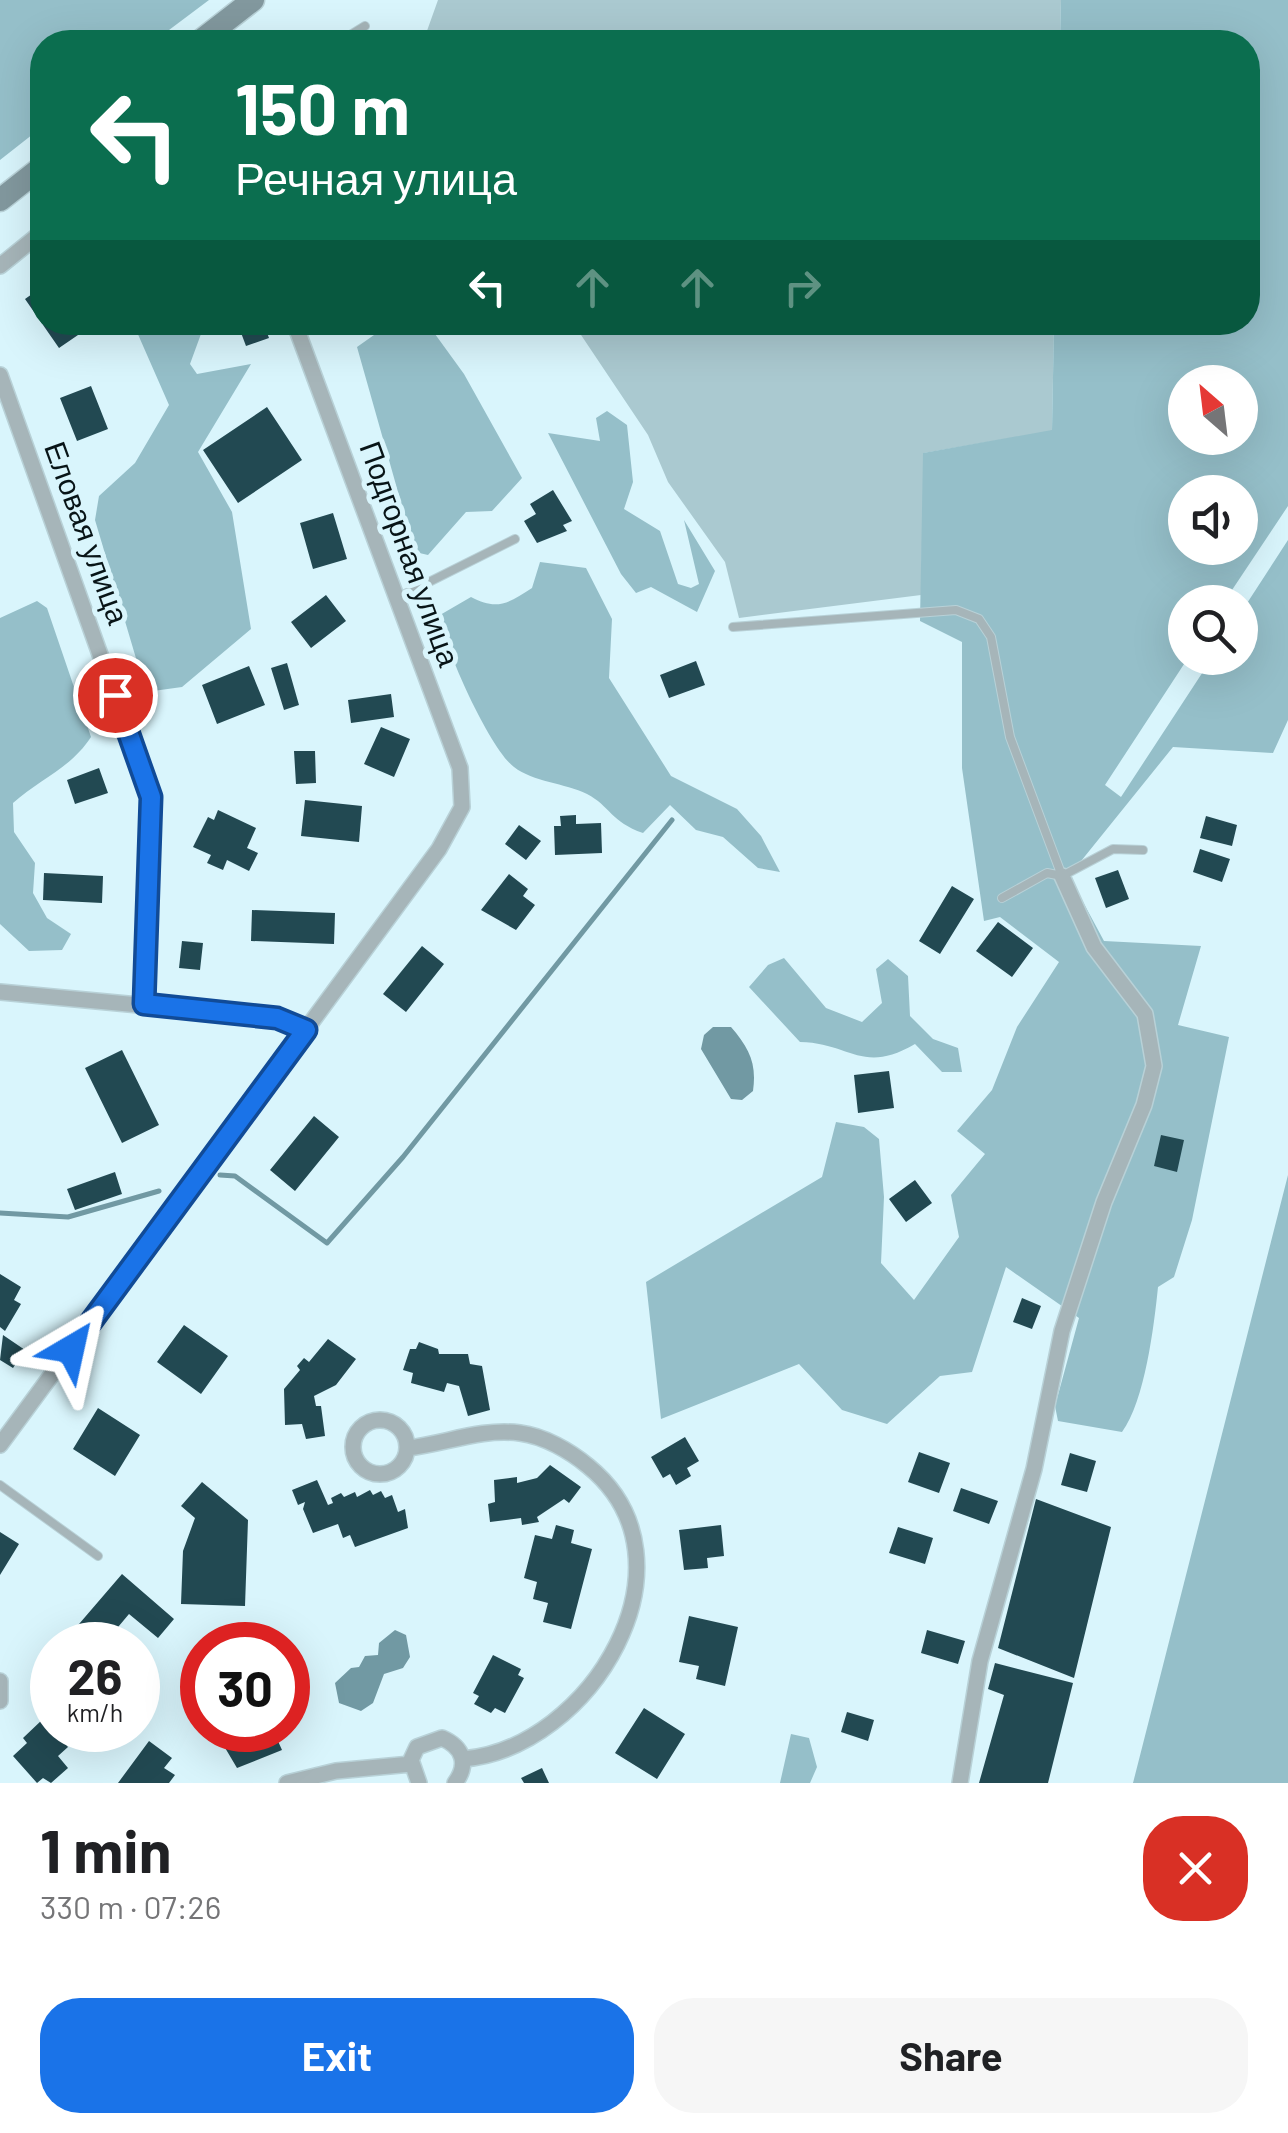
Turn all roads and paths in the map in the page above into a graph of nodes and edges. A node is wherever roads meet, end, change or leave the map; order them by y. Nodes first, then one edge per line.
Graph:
1 (253, 0) edge
2 (364, 26) dead end
3 (215, 30) edge
4 (358, 30) edge
5 (30, 176) edge
6 (0, 200) edge
7 (30, 242) edge
8 (0, 266) edge
9 (299, 335) edge
10 (0, 375) edge
11 (515, 539) dead end
12 (395, 599) junction
13 (733, 627) dead end
14 (1143, 850) dead end
15 (1062, 876) junction
16 (1002, 898) dead end
17 (0, 992) edge
18 (144, 1004) junction
19 (306, 1030) junction
20 (0, 1445) edge
21 (407, 1448) dead end
22 (0, 1485) edge
23 (98, 1556) dead end
24 (1, 1682) edge
25 (0, 1700) edge
26 (463, 1759) junction
27 (412, 1764) junction
28 (287, 1783) edge
29 (419, 1783) edge
30 (455, 1783) edge
31 (960, 1783) edge

1 - 3 main road
2 - 4 lane
5 - 6 main road
7 - 8 street
9 - 12 street, Подгорная улица
10 - 18 street, Еловая улица
11 - 12 lane
12 - 19 street, Подгорная улица
13 - 15 lane
14 - 15 lane
15 - 16 lane
15 - 31 street
17 - 18 street
18 - 19 street
19 - 20 street
21 - 26 street
22 - 23 lane
24 - 25 street
26 - 27 street
26 - 30 street
27 - 28 street
27 - 29 street

